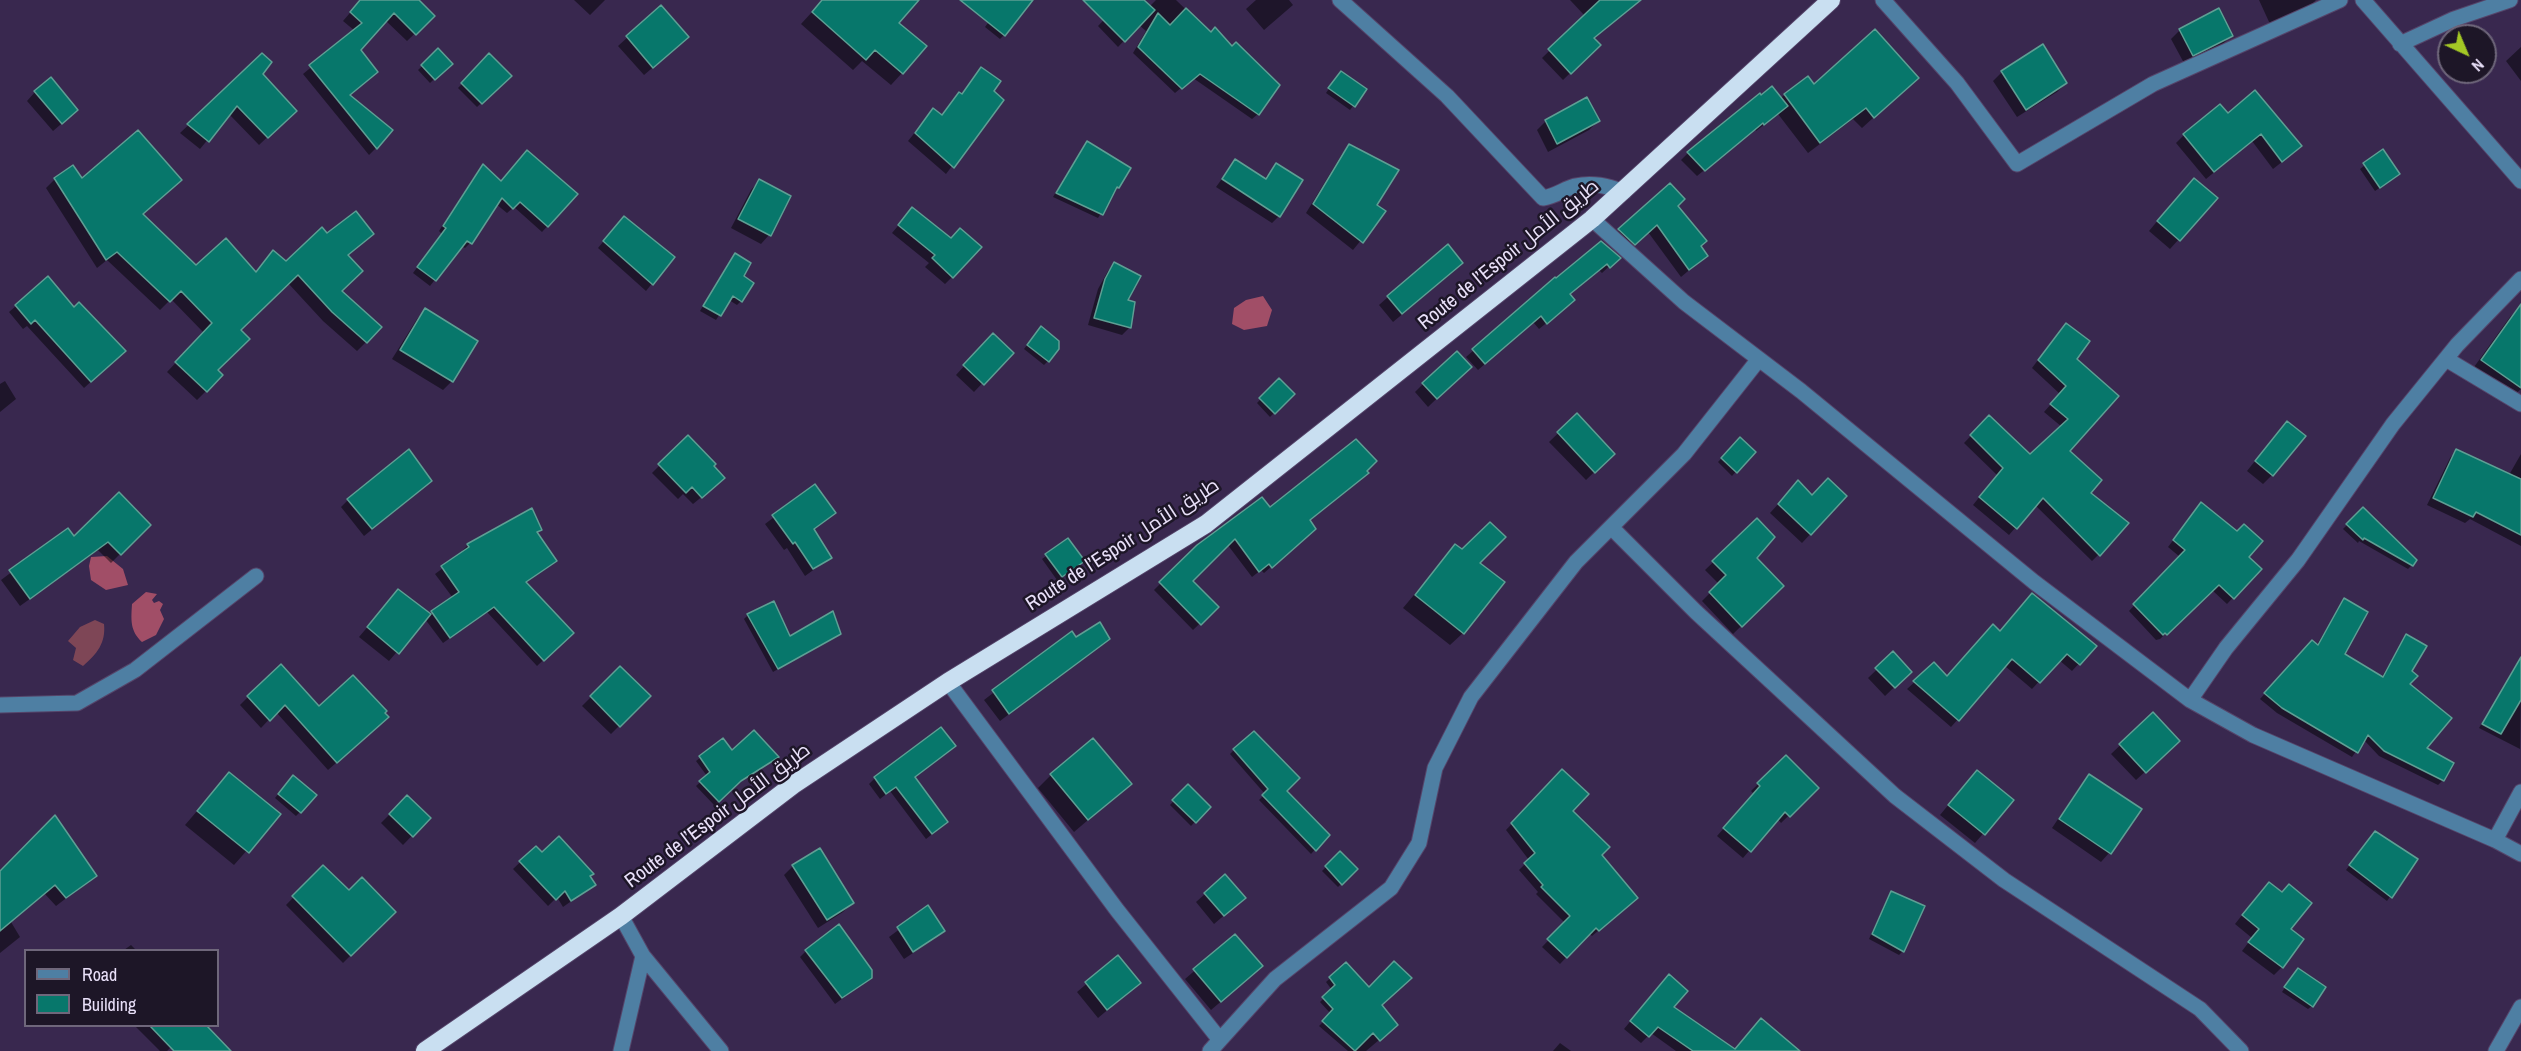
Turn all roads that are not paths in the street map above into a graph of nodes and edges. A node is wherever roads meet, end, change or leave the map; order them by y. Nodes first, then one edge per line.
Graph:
1 (1340, 0) edge
2 (1831, 0) edge
3 (1882, 0) edge
4 (2340, 0) edge
5 (2363, 0) edge
6 (2510, 0) edge
7 (2400, 44) junction
8 (2521, 181) edge
9 (1624, 192) junction
10 (1592, 219) junction
11 (2521, 279) edge
12 (2446, 359) junction
13 (1759, 360) junction
14 (2521, 404) edge
15 (1611, 527) junction
16 (256, 576) dead end
17 (948, 682) junction
18 (2190, 700) junction
19 (0, 705) edge
20 (2521, 792) edge
21 (2495, 840) junction
22 (2521, 854) edge
23 (621, 916) junction
24 (643, 956) junction
25 (2521, 1007) edge
26 (1215, 1046) edge
27 (425, 1051) edge
28 (621, 1051) edge
29 (721, 1051) edge
30 (2241, 1051) edge
31 (2496, 1051) edge

1 - 9 street
2 - 9 highway, Route de l’Espoir طريق الأمل
3 - 4 street
5 - 7 street
6 - 7 street
7 - 8 street
9 - 10 highway, Route de l’Espoir طريق الأمل
10 - 13 street
10 - 17 highway, Route de l’Espoir طريق الأمل
11 - 12 street
12 - 14 street
12 - 18 street
13 - 15 street
13 - 18 street
15 - 26 street
15 - 30 street
16 - 19 street
17 - 23 highway, Route de l’Espoir طريق الأمل
17 - 26 street
18 - 21 street
20 - 21 street
21 - 22 street
23 - 24 street
23 - 27 highway, Route de l’Espoir طريق الأمل
24 - 28 street
24 - 29 street
25 - 31 street

